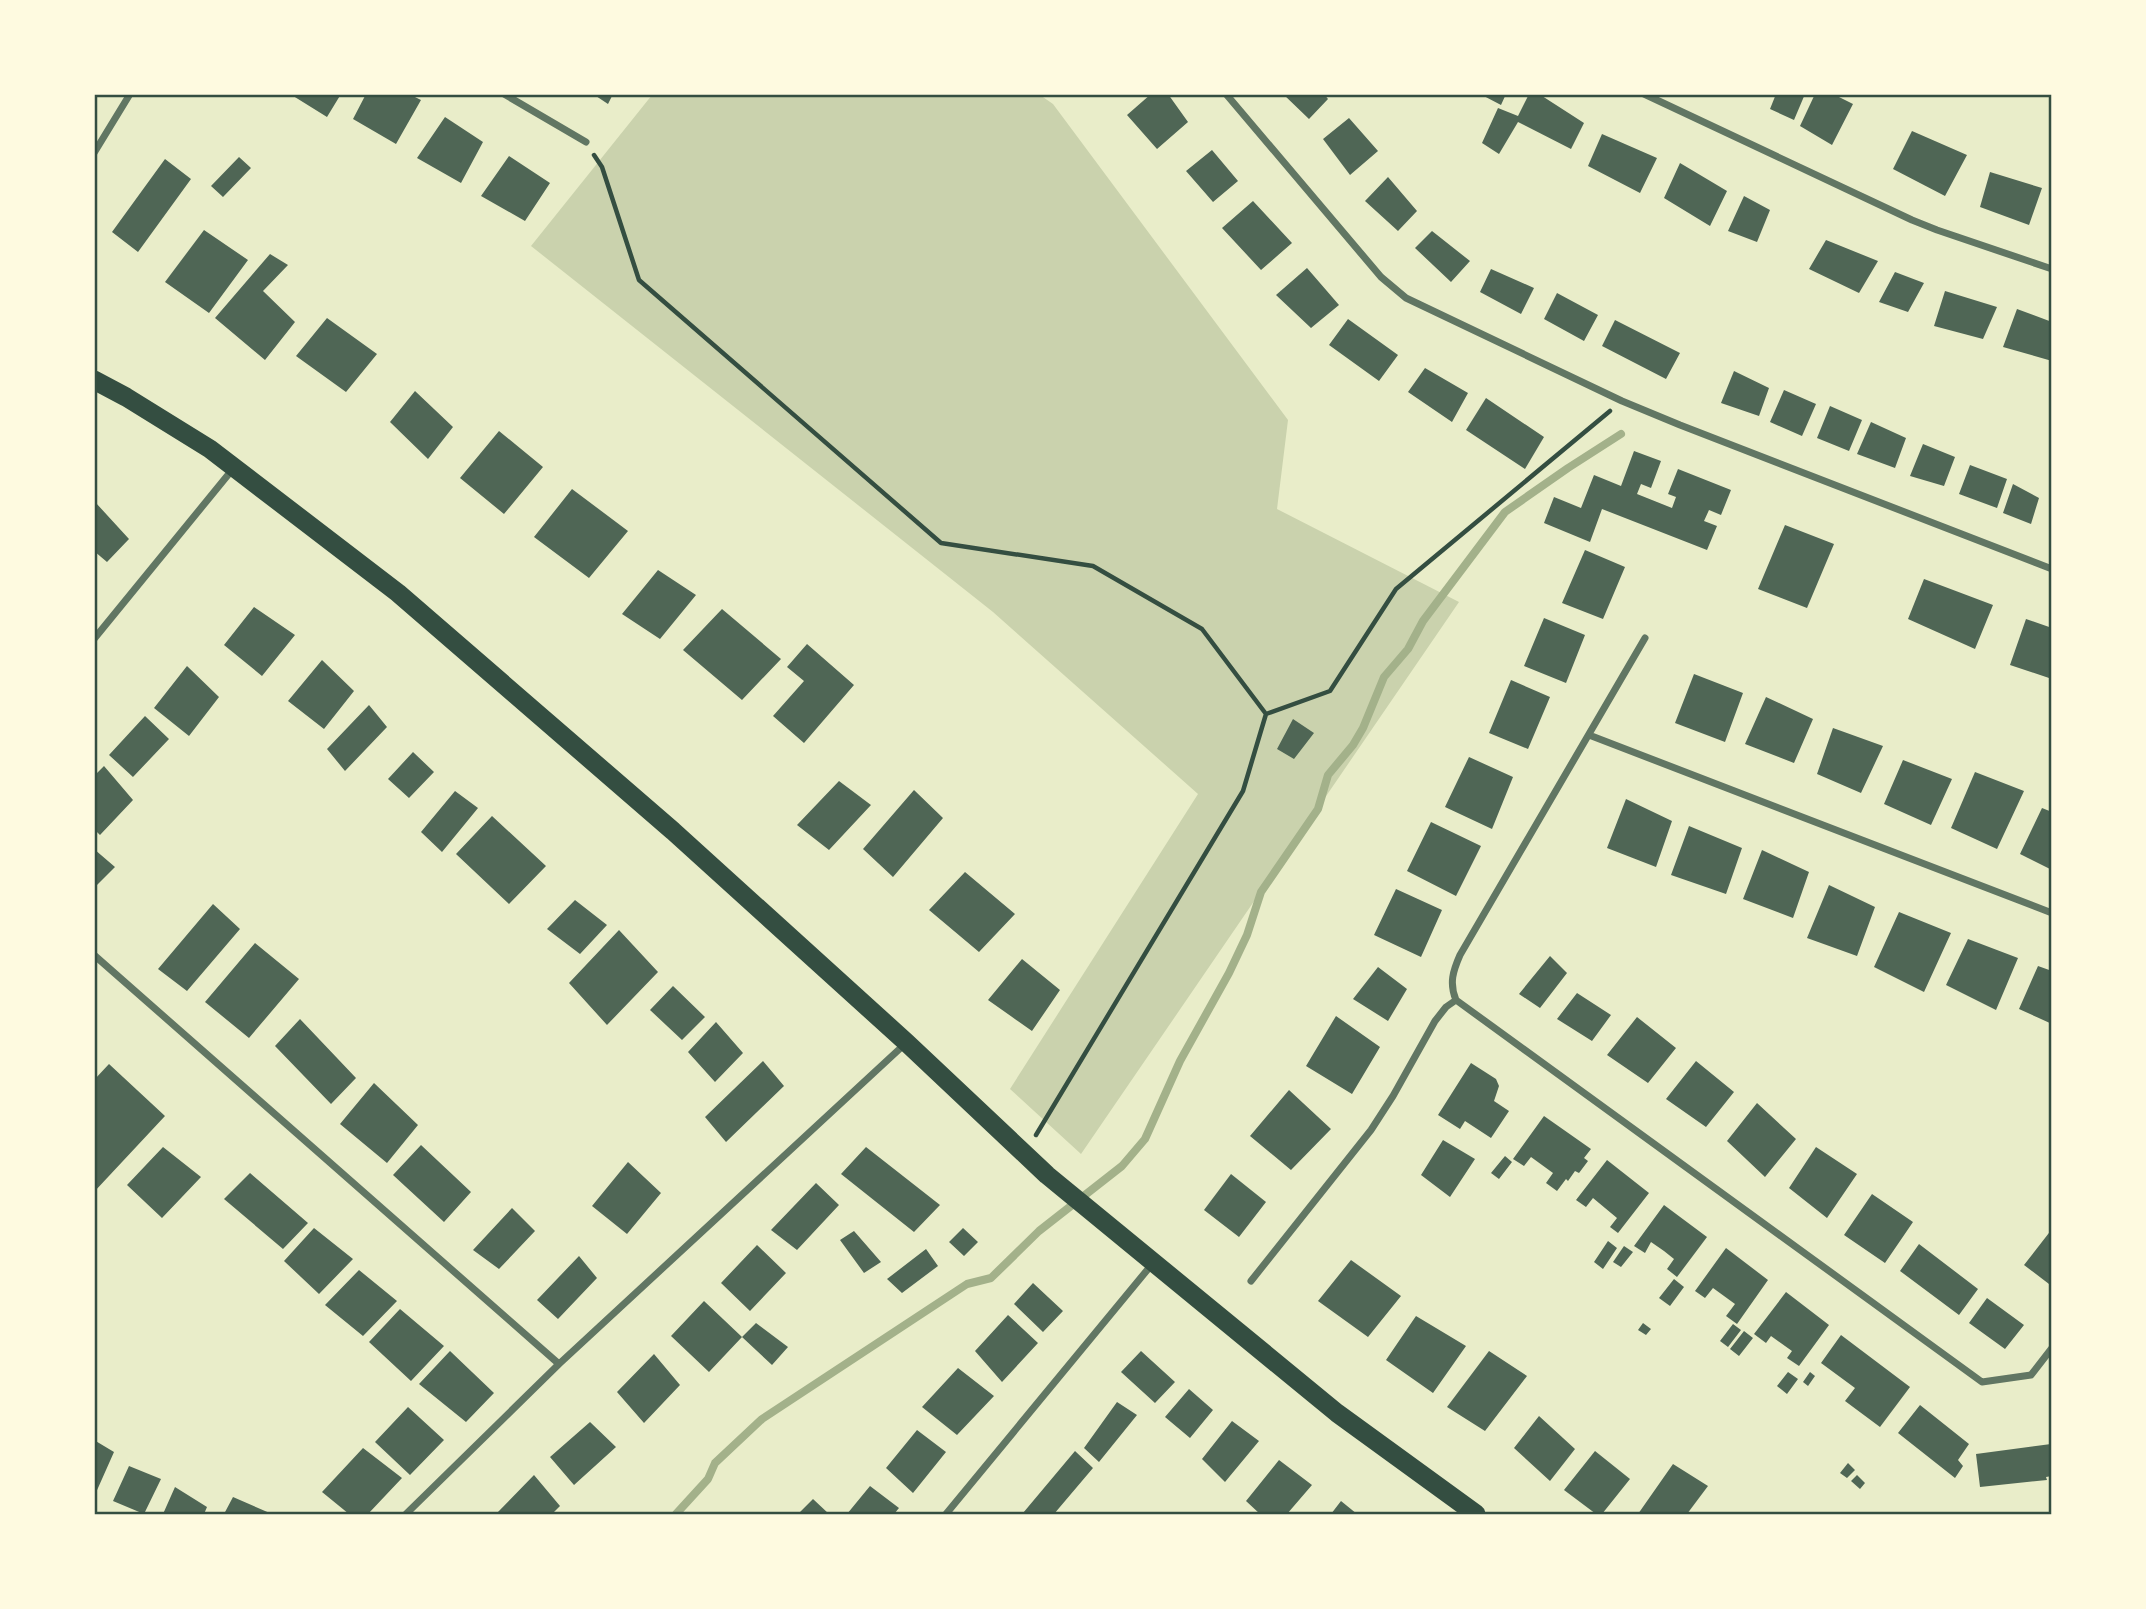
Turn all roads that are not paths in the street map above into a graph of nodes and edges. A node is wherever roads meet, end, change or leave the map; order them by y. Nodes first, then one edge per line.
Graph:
1 (130, 94) edge
2 (504, 94) edge
3 (1226, 94) edge
4 (1644, 94) edge
5 (586, 142) road end
6 (94, 153) edge
7 (2052, 269) edge
8 (94, 380) edge
9 (235, 467) junction
10 (2052, 569) edge
11 (1644, 638) dead end
12 (94, 639) edge
13 (1589, 735) junction
14 (2052, 913) edge
15 (94, 955) edge
16 (1456, 1000) junction
17 (906, 1043) junction
18 (1153, 1262) junction
19 (1251, 1281) dead end
20 (2052, 1348) edge
21 (559, 1364) junction
22 (405, 1514) edge
23 (946, 1514) edge
24 (1476, 1514) edge

1 - 6 street
2 - 5 street
3 - 10 street
4 - 7 street
8 - 9 highway
9 - 12 street
9 - 17 highway
11 - 13 street
13 - 14 street
13 - 16 street
15 - 21 street
16 - 19 street
16 - 20 street
17 - 18 highway
17 - 21 street
18 - 23 street
18 - 24 highway
21 - 22 street

